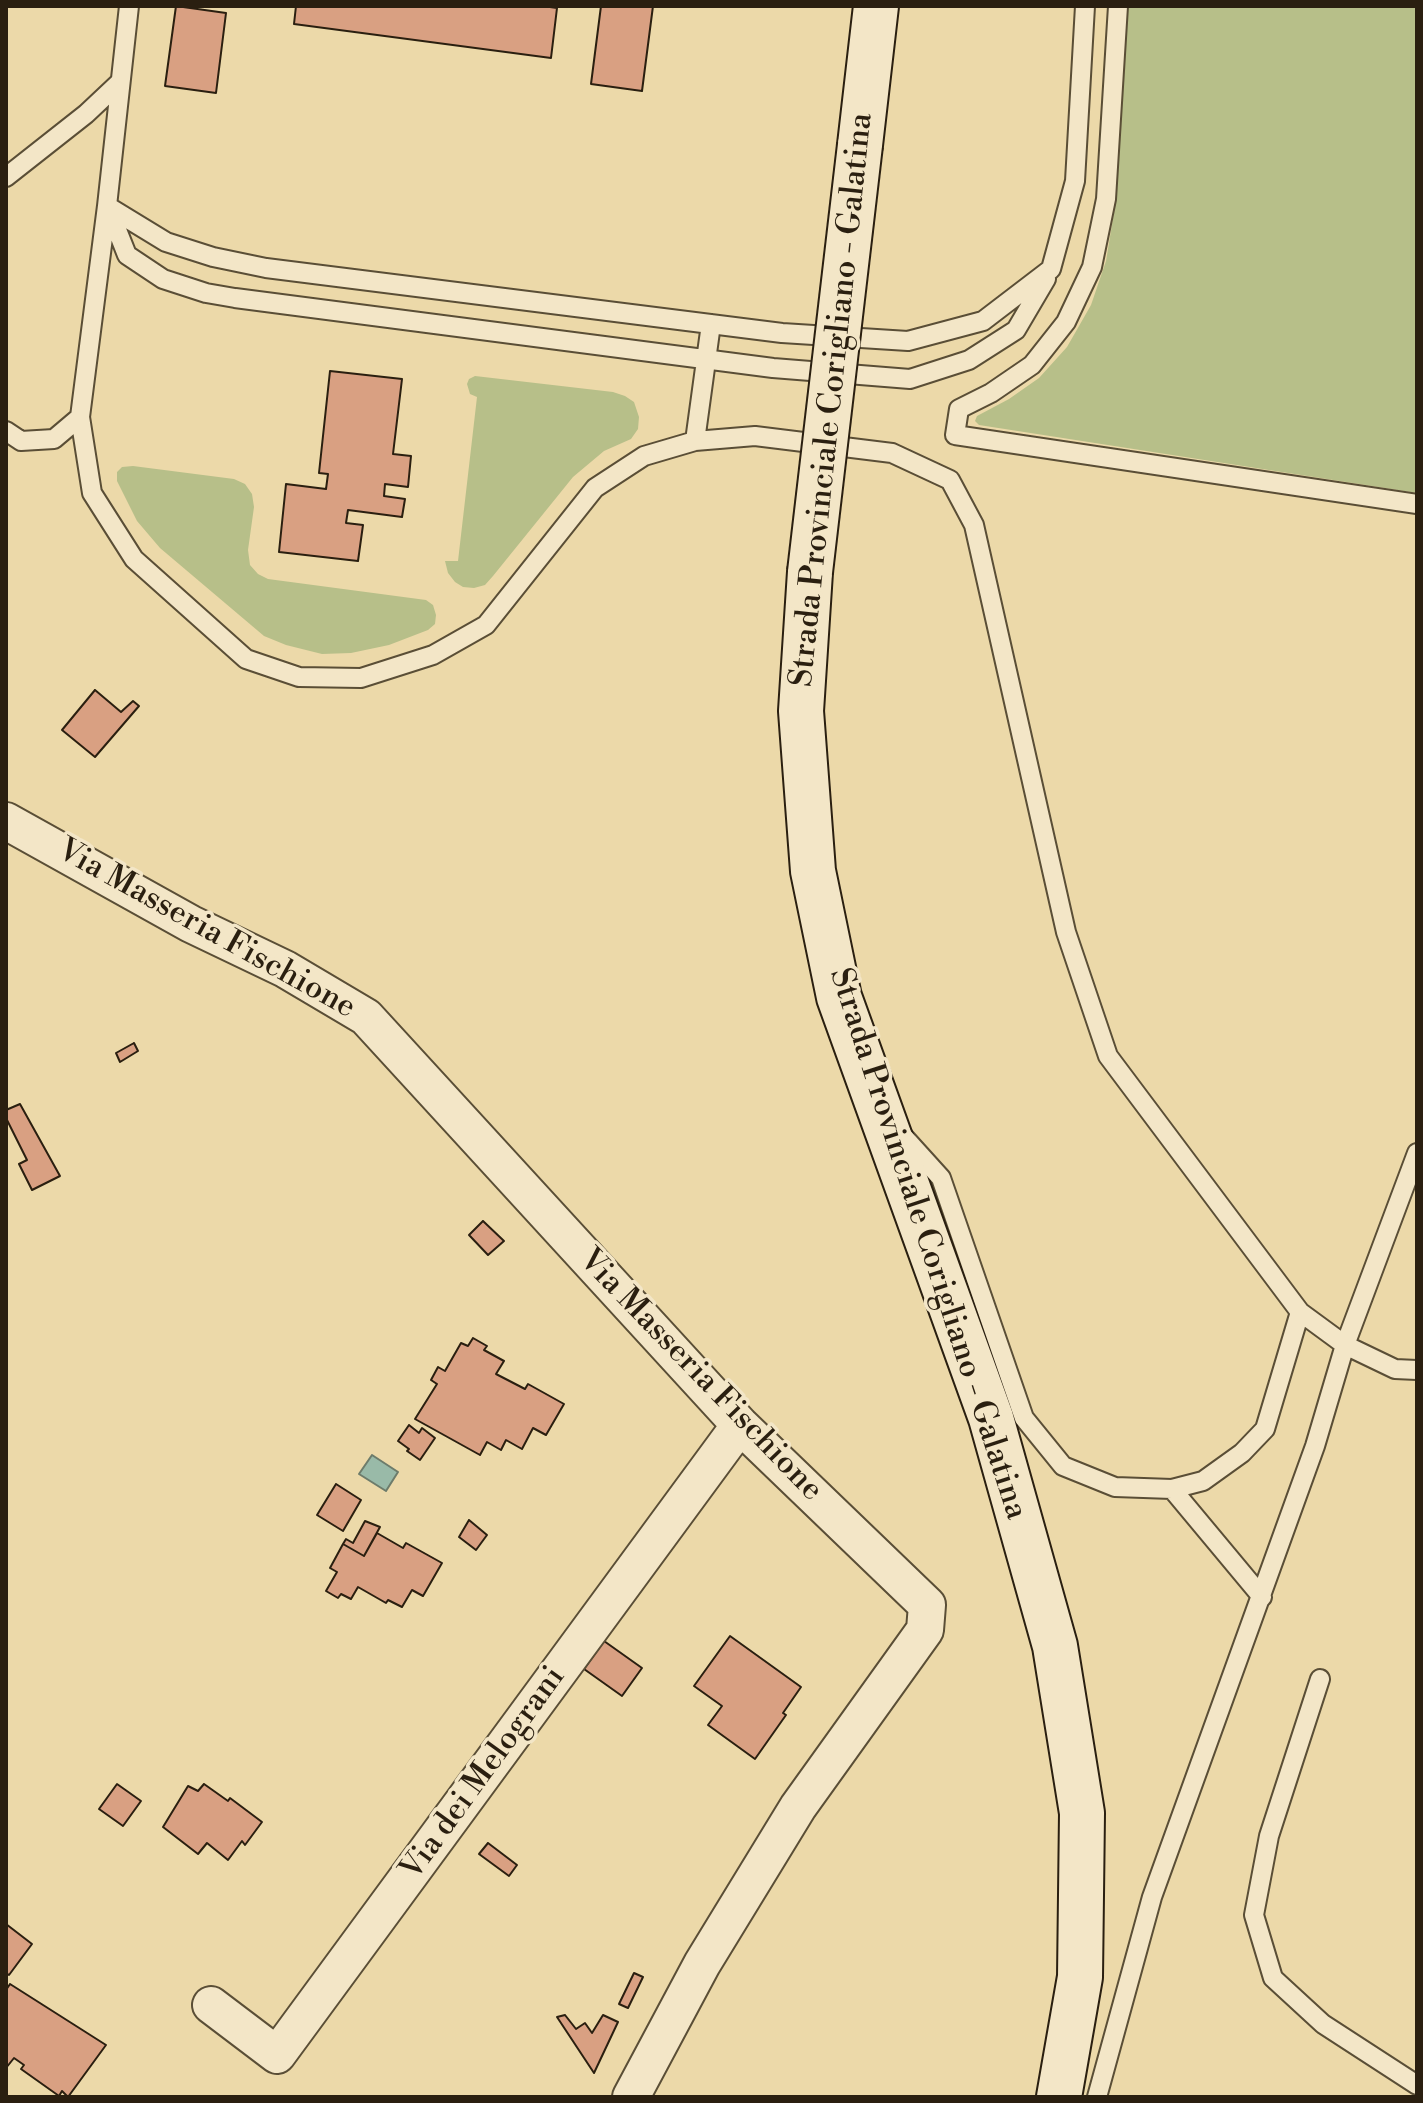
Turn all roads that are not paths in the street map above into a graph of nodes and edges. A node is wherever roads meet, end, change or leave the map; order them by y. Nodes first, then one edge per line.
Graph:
1 (129, 6) edge
2 (876, 6) edge
3 (1085, 6) edge
4 (1118, 6) edge
5 (120, 82) junction
6 (6, 177) edge
7 (107, 206) junction
8 (1051, 269) junction
9 (711, 324) junction
10 (706, 359) junction
11 (80, 417) junction
12 (6, 431) edge
13 (695, 441) junction
14 (1417, 504) edge
15 (6, 821) edge
16 (880, 1110) junction
17 (1417, 1153) edge
18 (1300, 1312) junction
19 (1345, 1345) junction
20 (1417, 1370) edge
21 (740, 1425) junction
22 (1172, 1489) junction
23 (1262, 1597) junction
24 (1320, 1679) dead end
25 (211, 2005) dead end
26 (1417, 2085) edge
27 (631, 2097) edge
28 (1059, 2097) edge
29 (1097, 2097) edge

1 - 5 lane
2 - 16 main road, Strada Provinciale Corigliano - Galatina, bridge
3 - 8 lane
4 - 14 lane
5 - 6 lane
5 - 7 lane
7 - 9 lane
7 - 10 lane
7 - 11 lane
8 - 9 lane
8 - 10 lane
9 - 10 lane
10 - 13 lane
11 - 12 lane
11 - 13 lane
13 - 18 lane
15 - 21 street, Via Masseria Fischione
16 - 22 lane
16 - 28 main road, Strada Provinciale Corigliano - Galatina
17 - 19 lane
18 - 19 lane
18 - 22 lane
19 - 20 lane
19 - 23 lane
21 - 25 street, Via dei Melograni
21 - 27 street, Via Masseria Fischione
22 - 23 lane
23 - 29 lane
24 - 26 lane

